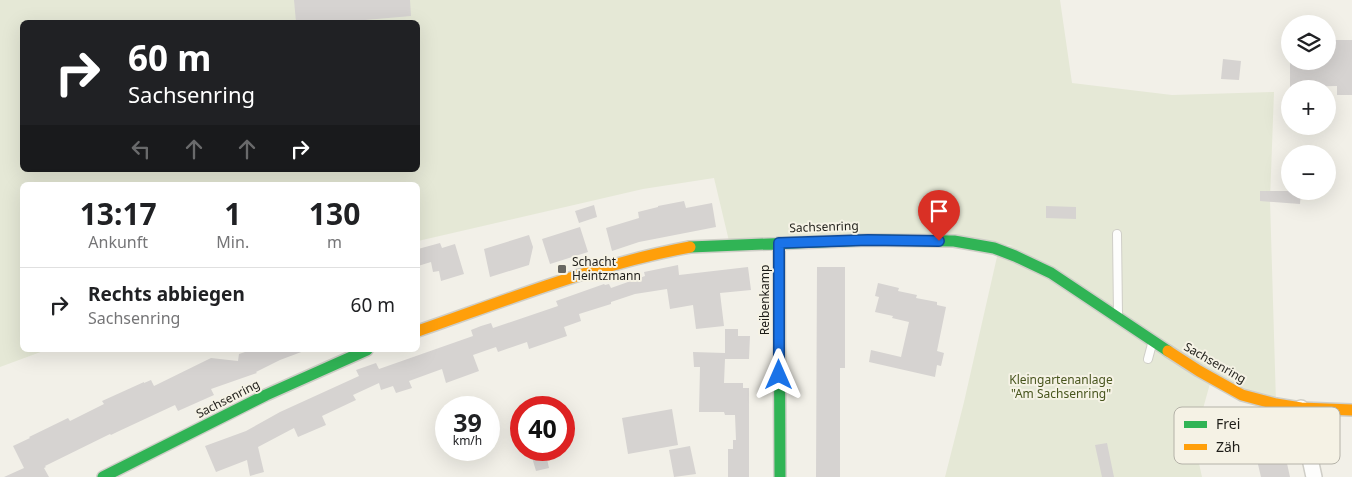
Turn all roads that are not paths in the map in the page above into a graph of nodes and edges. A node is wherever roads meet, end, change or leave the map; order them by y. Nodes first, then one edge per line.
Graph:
1 (1118, 234) dead end
2 (779, 243) junction
3 (1118, 317) junction
4 (420, 329) edge
5 (1153, 342) junction
6 (362, 352) edge
7 (1148, 359) dead end
8 (1295, 407) edge
9 (1311, 464) edge
10 (102, 477) edge
11 (780, 477) edge
12 (1314, 477) edge

1 - 3 lane
2 - 3 street, Sachsenring
2 - 4 street, Sachsenring
2 - 11 street, Reibenkamp
3 - 5 street, Sachsenring
5 - 7 lane
5 - 8 street, Sachsenring
6 - 10 street, Sachsenring
9 - 12 street

